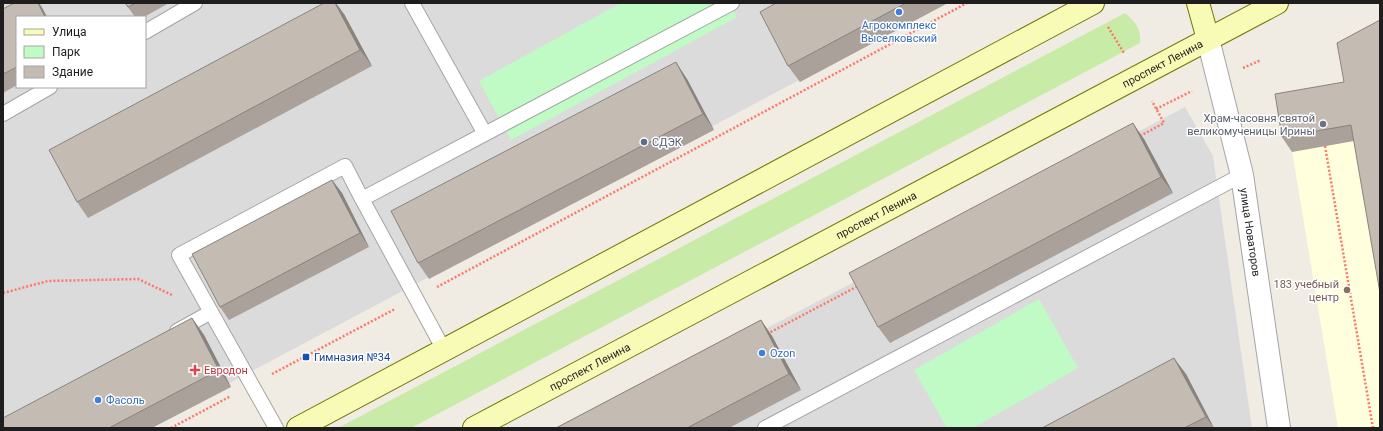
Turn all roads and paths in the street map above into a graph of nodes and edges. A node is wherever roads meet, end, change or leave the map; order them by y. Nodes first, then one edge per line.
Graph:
1 (196, 3) edge
2 (412, 3) edge
3 (732, 3) edge
4 (967, 3) edge
5 (1093, 3) edge
6 (1198, 3) edge
7 (1277, 3) edge
8 (146, 31) edge
9 (1208, 39) junction
10 (1139, 76) junction
11 (48, 88) edge
12 (3, 114) edge
13 (1164, 123) dead end
14 (485, 134) junction
15 (1136, 138) edge
16 (1325, 146) edge
17 (1242, 175) junction
18 (362, 199) junction
19 (864, 283) edge
20 (3, 293) edge
21 (416, 299) junction
22 (211, 312) junction
23 (766, 335) edge
24 (162, 339) edge
25 (444, 350) junction
26 (252, 385) junction
27 (171, 428) edge
28 (276, 428) edge
29 (298, 428) edge
30 (474, 428) edge
31 (765, 428) edge
32 (1279, 428) edge
33 (1373, 428) edge

1 - 8 lane
2 - 14 lane
3 - 14 lane
4 - 21 path
5 - 10 path
5 - 25 main road
6 - 9 main road
7 - 9 main road, проспект Ленина
9 - 10 main road, проспект Ленина
9 - 17 street, улица Новаторов
10 - 30 main road, проспект Ленина
11 - 12 lane
13 - 15 path
14 - 18 lane
16 - 33 path
17 - 31 lane
17 - 32 street, улица Новаторов
18 - 21 lane
18 - 22 lane
19 - 23 path
20 - 22 path
21 - 25 lane
21 - 26 path
22 - 24 lane
22 - 26 lane
25 - 29 main road
26 - 27 path
26 - 28 lane

